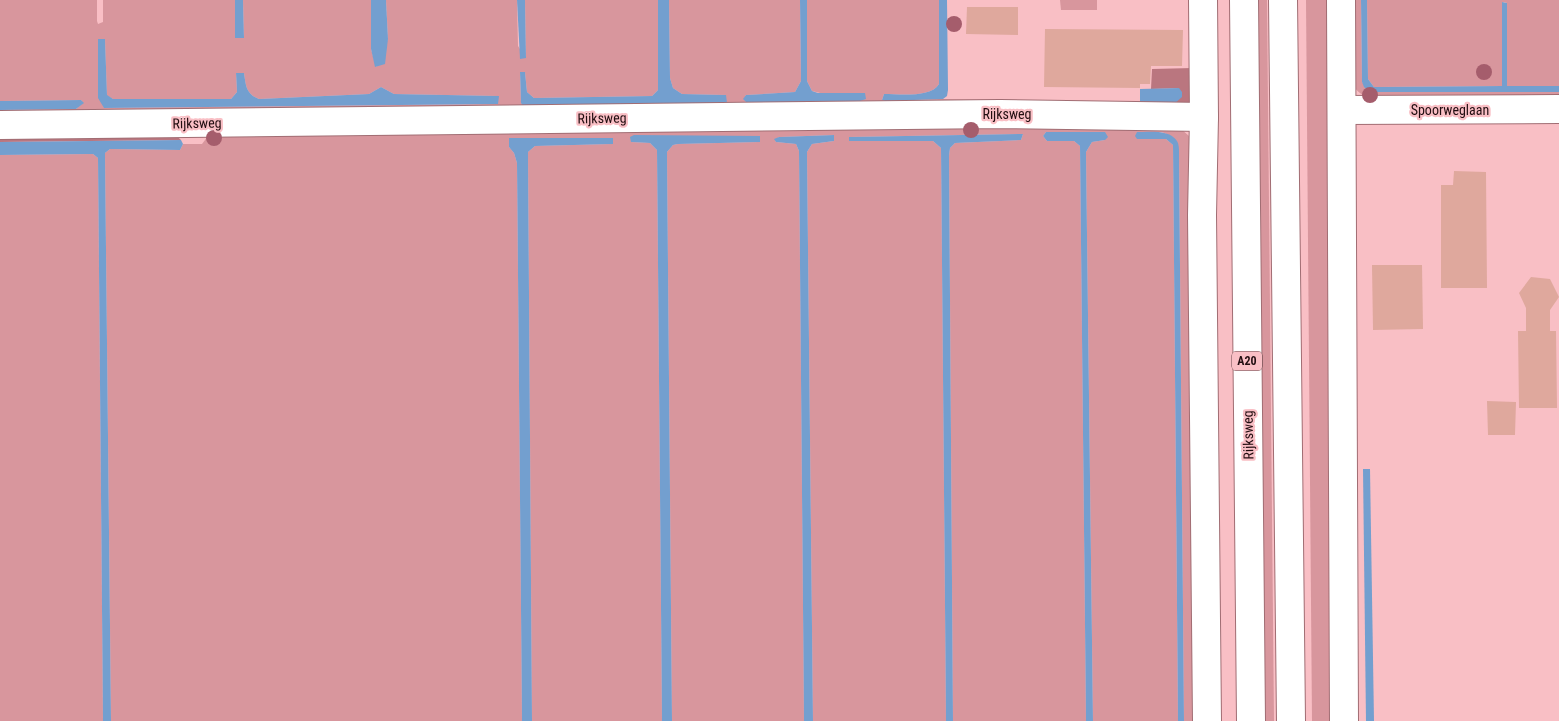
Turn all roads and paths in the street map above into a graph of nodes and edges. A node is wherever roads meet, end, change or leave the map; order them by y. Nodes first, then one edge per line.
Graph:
1 (1203, 0) edge
2 (1244, 0) edge
3 (1284, 0) edge
4 (1341, 0) edge
5 (1559, 109) edge
6 (1342, 110) junction
7 (1204, 117) junction
8 (0, 125) edge
9 (1207, 721) edge
10 (1252, 721) edge
11 (1291, 721) edge
12 (1344, 721) edge

1 - 7 main road
2 - 10 main road, Rijksweg / A20
3 - 11 main road
4 - 6 main road
5 - 6 main road, Spoorweglaan
6 - 12 main road
7 - 8 main road, Rijksweg
7 - 9 main road

